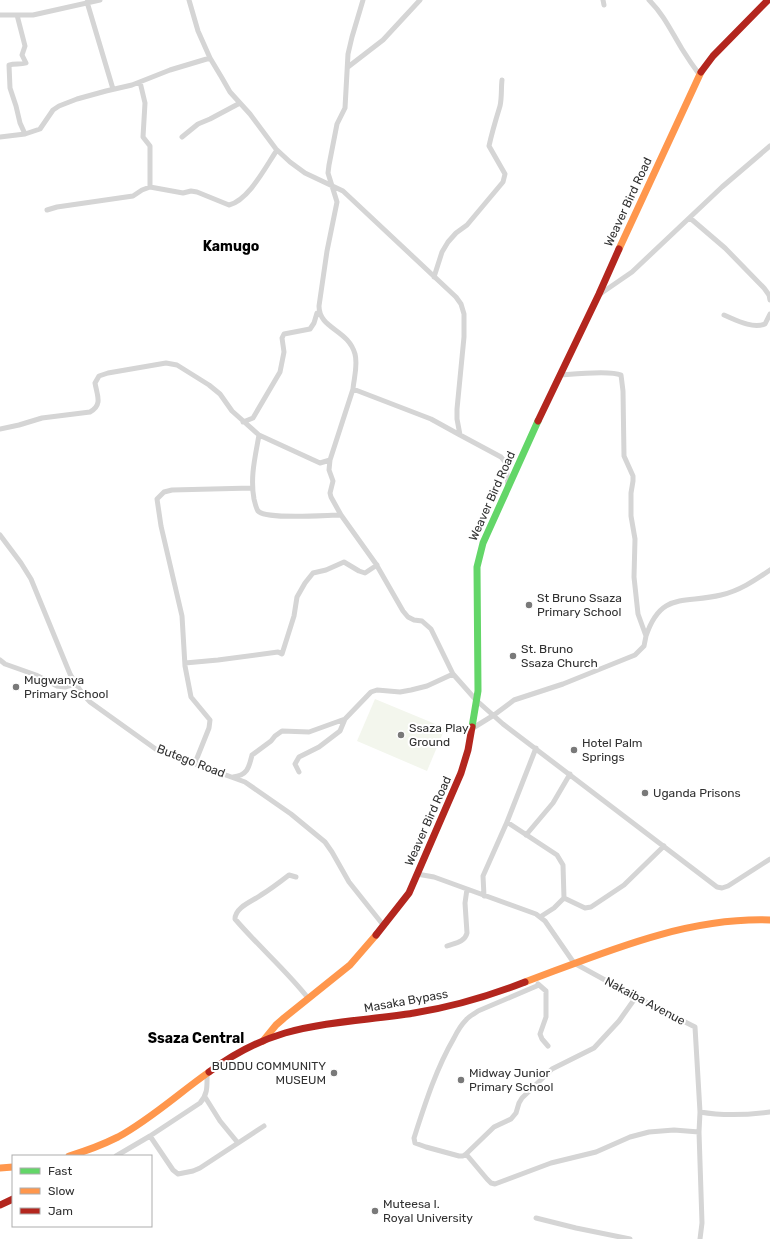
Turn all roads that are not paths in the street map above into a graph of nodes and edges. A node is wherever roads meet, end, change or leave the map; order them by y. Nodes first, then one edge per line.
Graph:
1 (100, 0) edge
2 (189, 0) edge
3 (363, 0) edge
4 (420, 0) edge
5 (649, 0) edge
6 (765, 1) edge
7 (88, 2) junction
8 (17, 15) junction
9 (0, 16) edge
10 (210, 58) junction
11 (348, 67) junction
12 (699, 74) junction
13 (502, 80) dead end
14 (140, 82) junction
15 (113, 89) junction
16 (240, 103) junction
17 (25, 134) junction
18 (0, 137) edge
19 (182, 137) dead end
20 (770, 146) edge
21 (278, 150) junction
22 (331, 185) junction
23 (150, 187) junction
24 (47, 210) dead end
25 (690, 218) junction
26 (434, 277) junction
27 (599, 294) junction
28 (770, 300) edge
29 (319, 312) junction
30 (770, 314) edge
31 (724, 315) dead end
32 (561, 375) junction
33 (353, 389) junction
34 (253, 418) junction
35 (243, 422) junction
36 (0, 429) edge
37 (252, 430) junction
38 (259, 435) junction
39 (460, 435) junction
40 (330, 460) junction
41 (320, 462) junction
42 (329, 470) junction
43 (252, 488) junction
44 (509, 488) junction
45 (341, 515) junction
46 (0, 535) edge
47 (377, 565) junction
48 (770, 570) edge
49 (646, 636) junction
50 (0, 660) edge
51 (185, 663) junction
52 (453, 674) junction
53 (75, 684) junction
54 (476, 700) junction
55 (494, 715) junction
56 (345, 720) junction
57 (473, 728) junction
58 (536, 748) junction
59 (195, 763) junction
60 (299, 772) dead end
61 (570, 774) junction
62 (232, 777) junction
63 (507, 822) junction
64 (526, 835) junction
65 (664, 846) junction
66 (770, 859) edge
67 (417, 874) junction
68 (296, 876) dead end
69 (467, 889) junction
70 (484, 896) junction
71 (564, 898) junction
72 (540, 917) junction
73 (769, 920) edge
74 (384, 926) junction
75 (447, 946) dead end
76 (574, 962) junction
77 (533, 980) junction
78 (539, 985) junction
79 (308, 998) junction
80 (636, 998) junction
81 (263, 1041) junction
82 (548, 1046) dead end
83 (207, 1074) junction
84 (205, 1097) junction
85 (700, 1112) junction
86 (770, 1112) edge
87 (264, 1126) dead end
88 (699, 1132) junction
89 (150, 1136) junction
90 (238, 1143) junction
91 (466, 1154) junction
92 (73, 1155) edge
93 (118, 1155) edge
94 (12, 1167) edge
95 (0, 1168) edge
96 (12, 1199) edge
97 (0, 1205) edge
98 (536, 1218) dead end
99 (607, 1237) edge
100 (630, 1239) edge
101 (700, 1239) edge

1 - 7 street
2 - 10 street
3 - 11 street
4 - 11 street
5 - 12 street
6 - 12 main road, Weaver Bird Road
7 - 8 street
7 - 15 street
8 - 9 street
8 - 17 street
10 - 14 street
10 - 16 street
11 - 22 street
12 - 27 main road, Weaver Bird Road
13 - 26 street
14 - 15 street
14 - 23 street
15 - 17 street
16 - 19 street
16 - 21 street
17 - 18 street
20 - 25 street
21 - 22 street
21 - 23 street
22 - 26 street
22 - 29 street
23 - 24 street
25 - 27 street
25 - 28 street
26 - 39 street
27 - 32 main road, Weaver Bird Road
29 - 33 street
29 - 34 street
30 - 31 street
32 - 44 main road, Weaver Bird Road
32 - 49 street
33 - 39 street
33 - 40 street
34 - 35 street
34 - 37 street
35 - 36 street
35 - 37 street
37 - 38 street
38 - 41 street
38 - 43 street
39 - 44 street
40 - 41 street
40 - 42 street
41 - 42 street
42 - 45 street
43 - 45 street
43 - 51 street
44 - 54 main road, Weaver Bird Road
45 - 47 street
46 - 53 street, Butego Road
47 - 51 street
47 - 52 street
48 - 49 street
49 - 55 street
50 - 53 street
51 - 59 street
52 - 54 street
52 - 56 street
53 - 59 street, Butego Road
54 - 55 street
54 - 57 main road, Weaver Bird Road
55 - 57 street
55 - 58 street
56 - 60 street
56 - 62 street
57 - 67 main road, Weaver Bird Road
58 - 61 street
58 - 63 street
59 - 62 street, Butego Road
61 - 64 street
61 - 65 street
62 - 74 street, Butego Road
63 - 64 street
63 - 70 street
64 - 71 street
65 - 66 street
65 - 71 street
67 - 69 street, Nakaiba Avenue
67 - 74 main road, Weaver Bird Road
68 - 79 street
69 - 70 street, Nakaiba Avenue
69 - 75 street
70 - 72 street, Nakaiba Avenue
71 - 72 street
72 - 76 street, Nakaiba Avenue
73 - 76 main road, Masaka Bypass
74 - 79 main road, Weaver Bird Road
76 - 77 main road, Masaka Bypass
76 - 80 street, Nakaiba Avenue
77 - 78 street
77 - 81 main road, Masaka Bypass
78 - 82 street
78 - 91 street
79 - 81 main road, Weaver Bird Road
80 - 85 street, Nakaiba Avenue
80 - 91 street
81 - 83 main road, Masaka Bypass
83 - 84 street
83 - 92 main road, Masaka Bypass
84 - 89 street
84 - 90 street
85 - 86 street
85 - 88 street, Nakaiba Avenue
87 - 90 street
88 - 91 street
88 - 101 street, Nakaiba Avenue
89 - 90 street
89 - 93 street
94 - 95 main road
96 - 97 main road
98 - 99 street
99 - 100 street

